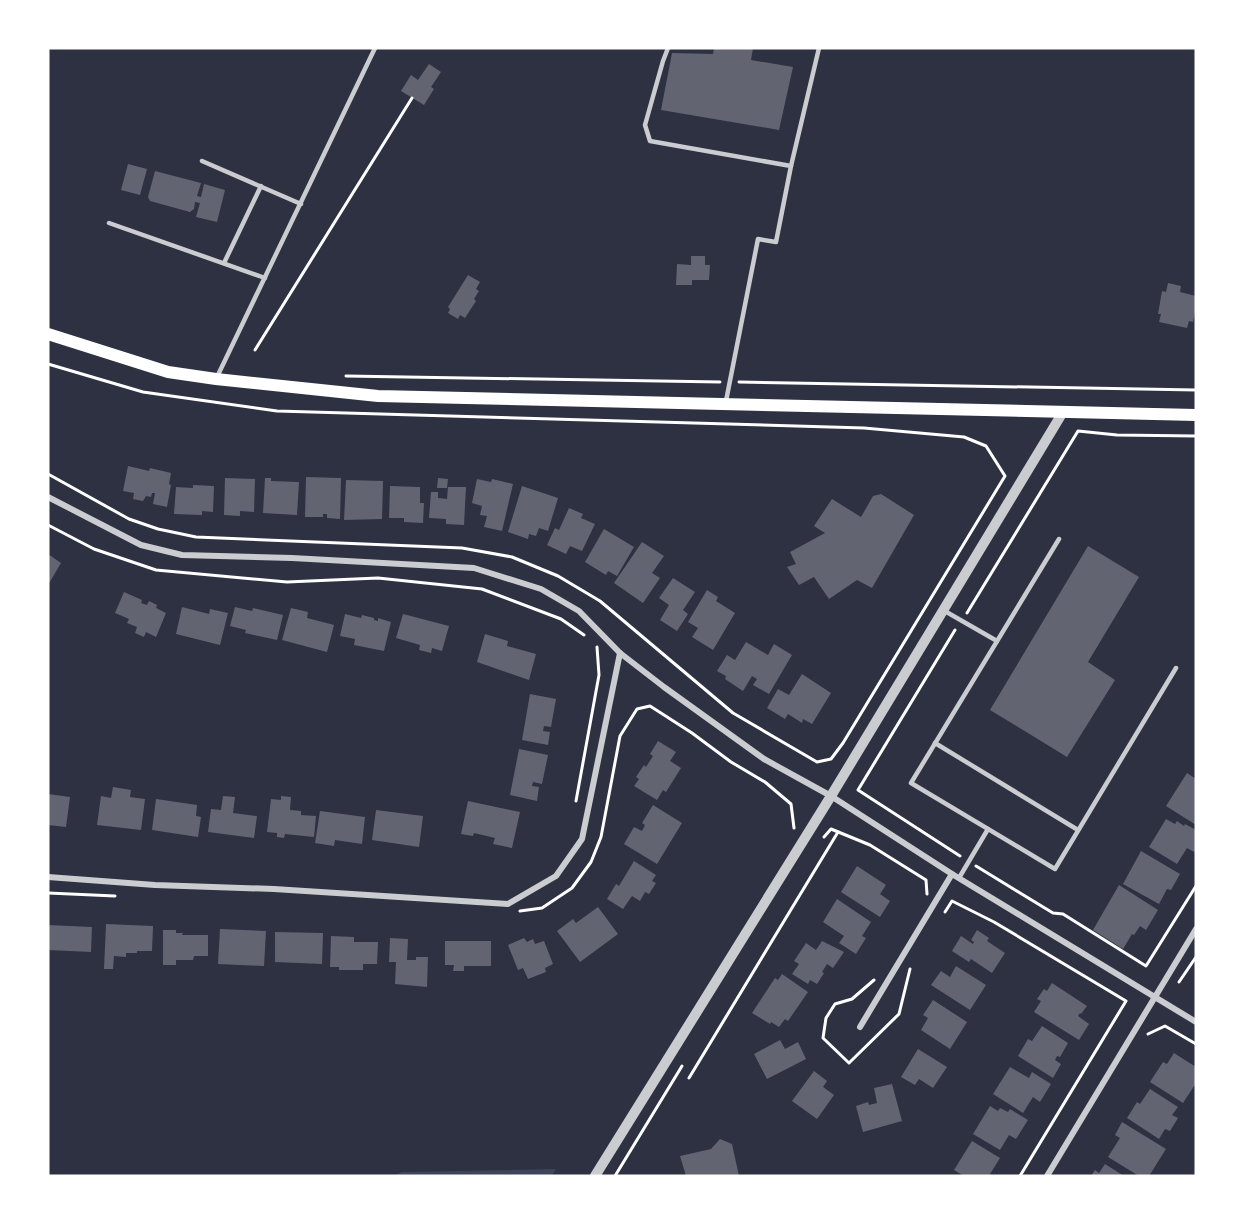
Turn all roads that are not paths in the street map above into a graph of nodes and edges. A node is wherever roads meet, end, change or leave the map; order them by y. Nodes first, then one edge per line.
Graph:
1 (375, 48) edge
2 (668, 48) edge
3 (819, 48) edge
4 (202, 161) dead end
5 (791, 166) junction
6 (261, 186) junction
7 (301, 204) junction
8 (109, 223) dead end
9 (224, 263) junction
10 (265, 278) junction
11 (48, 334) edge
12 (216, 380) junction
13 (725, 404) junction
14 (1063, 412) junction
15 (1196, 415) edge
16 (48, 497) edge
17 (1059, 539) dead end
18 (944, 610) junction
19 (997, 641) junction
20 (620, 653) junction
21 (1176, 668) dead end
22 (935, 743) junction
23 (831, 796) junction
24 (988, 829) junction
25 (1078, 830) junction
26 (952, 874) junction
27 (48, 877) edge
28 (959, 878) junction
29 (1196, 929) edge
30 (1155, 996) junction
31 (1196, 1022) edge
32 (860, 1027) dead end
33 (595, 1176) edge
34 (1047, 1176) edge

1 - 7 lane
2 - 5 lane
3 - 5 lane
4 - 6 lane
5 - 13 lane
6 - 7 lane
6 - 9 lane
7 - 10 lane
8 - 9 lane
9 - 10 lane
10 - 12 lane
11 - 12 main road
12 - 13 main road
13 - 14 main road
14 - 15 main road
14 - 18 street
16 - 20 street
17 - 19 lane
18 - 19 lane
18 - 23 street
19 - 22 lane
20 - 23 street
20 - 27 street
21 - 25 lane
22 - 24 lane
22 - 25 lane
23 - 26 street
23 - 33 street
24 - 25 lane
24 - 28 lane
26 - 28 street
26 - 32 street
28 - 30 street
29 - 30 street
30 - 31 street
30 - 34 street

